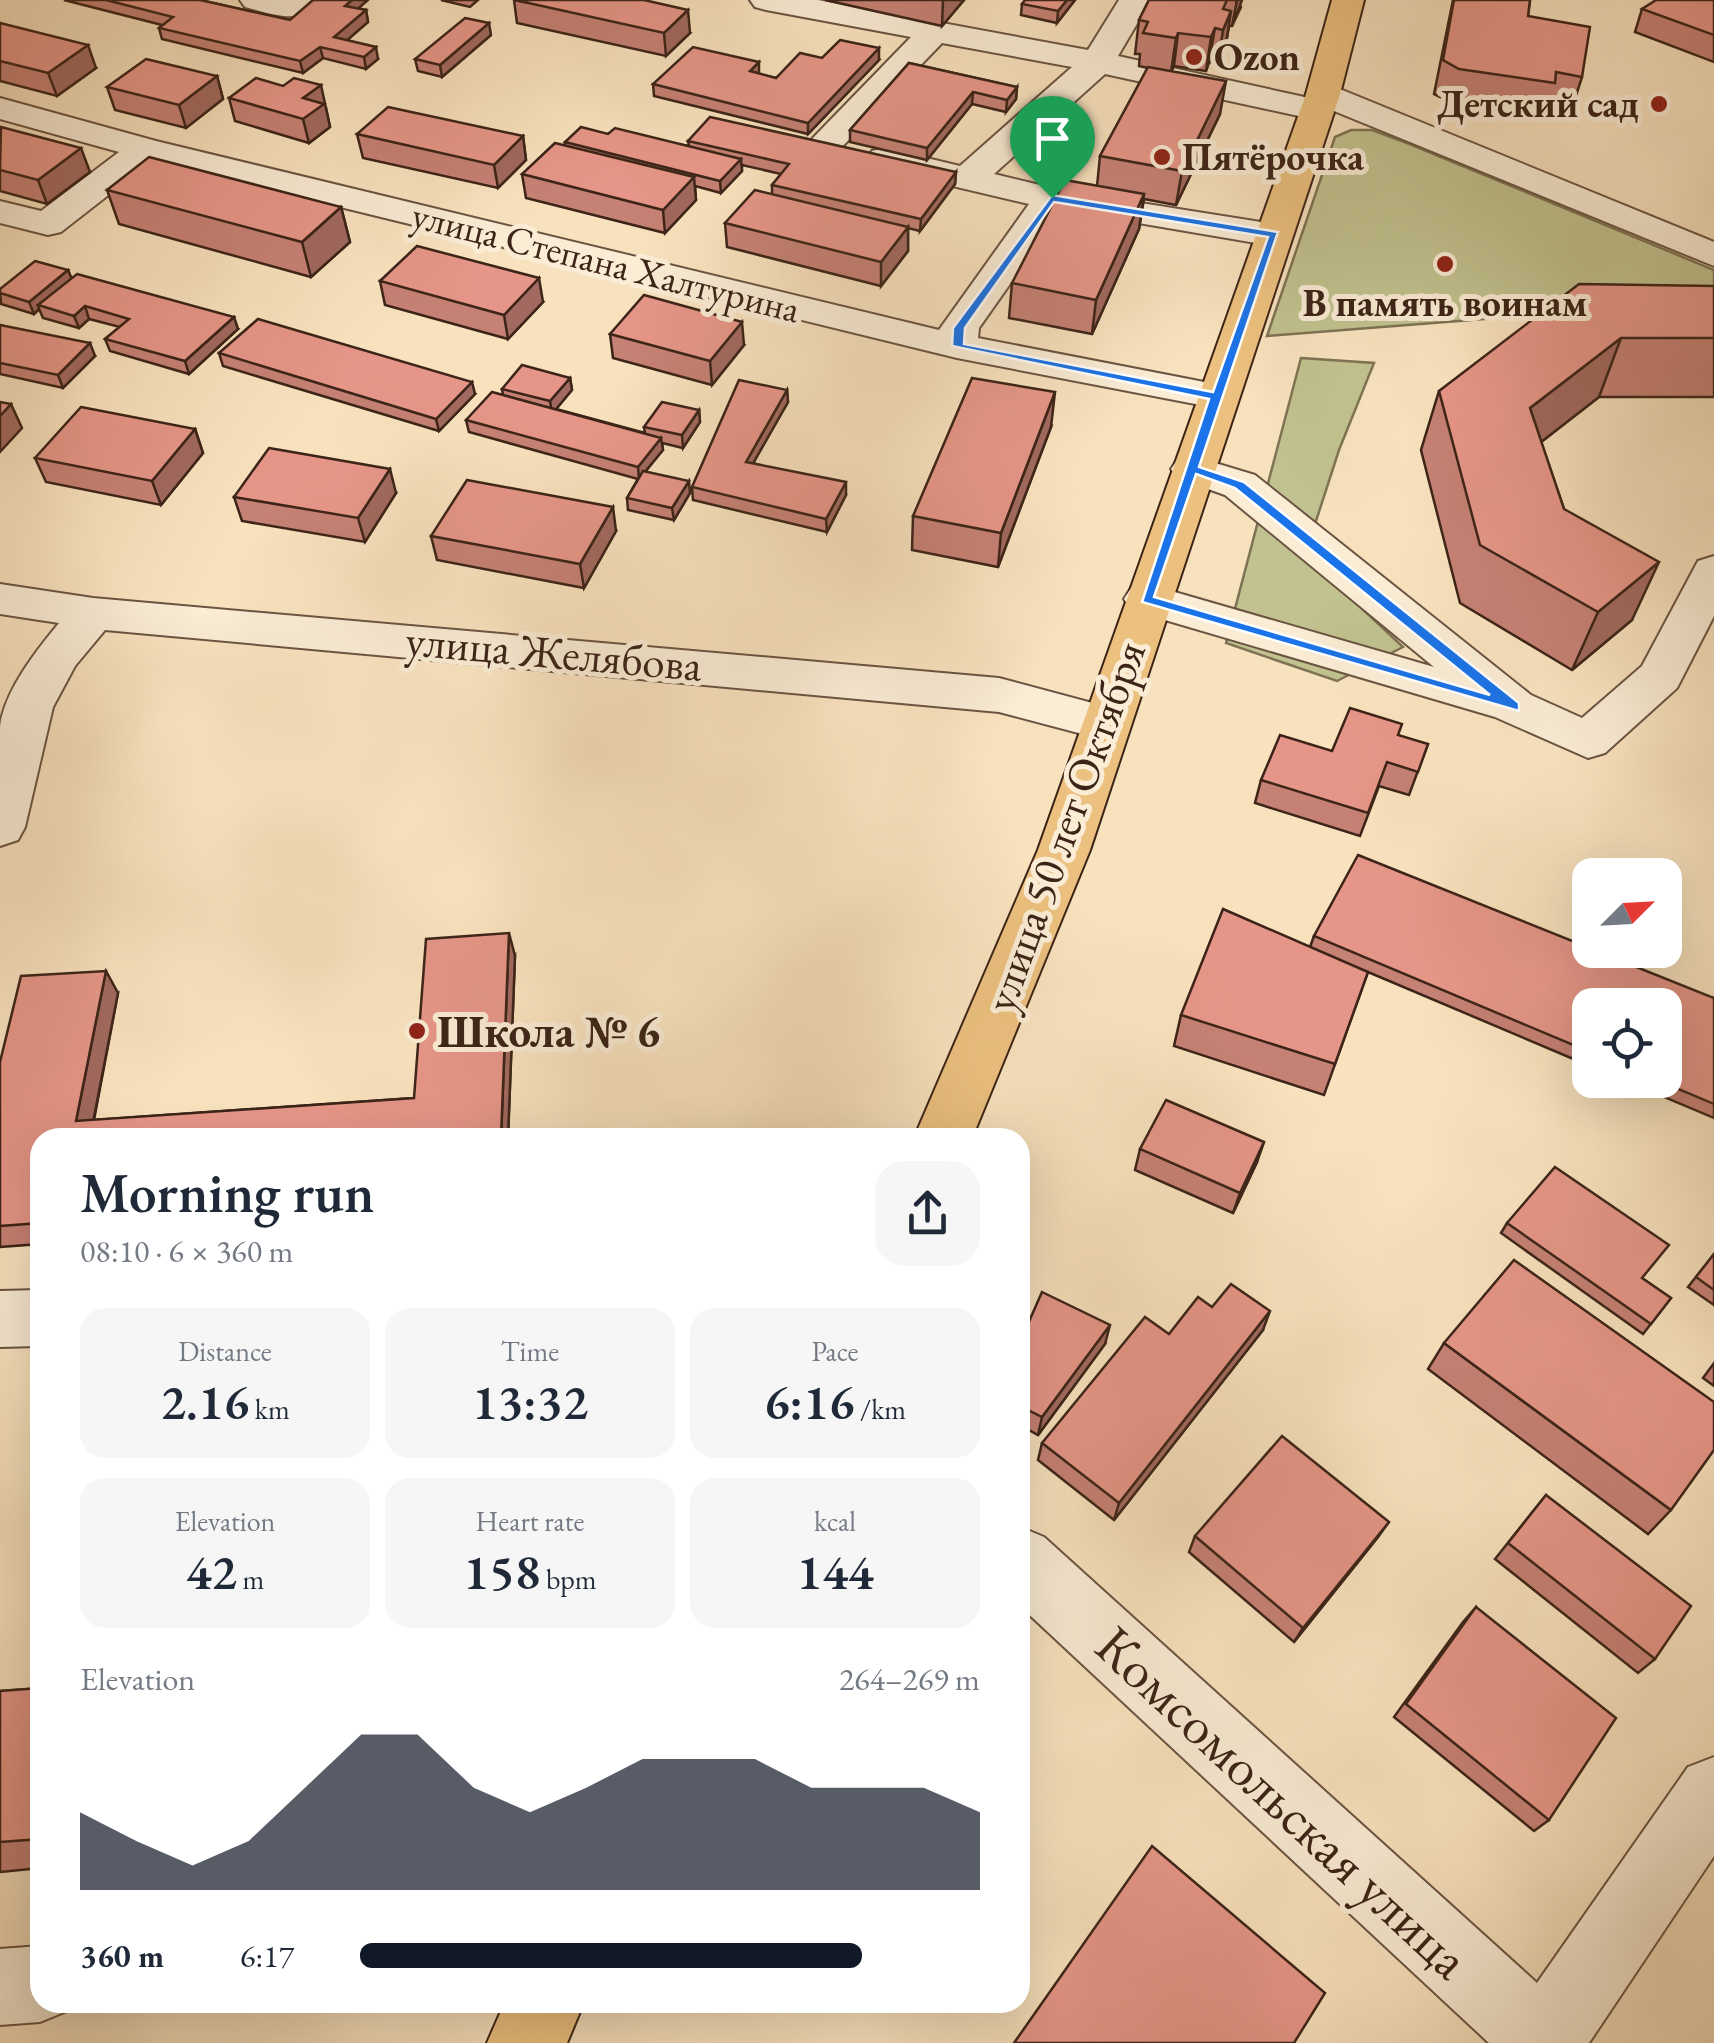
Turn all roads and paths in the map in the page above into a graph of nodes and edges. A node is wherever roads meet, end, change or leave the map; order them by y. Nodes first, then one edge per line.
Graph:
1 (256, 0) edge
2 (308, 0) edge
3 (766, 0) edge
4 (1135, 0) edge
5 (1348, 0) edge
6 (934, 33) junction
7 (1098, 62) junction
8 (1320, 102) junction
9 (0, 108) edge
10 (146, 149) junction
11 (968, 178) junction
12 (1052, 198) junction
13 (0, 212) edge
14 (1274, 235) junction
15 (1714, 256) edge
16 (958, 346) junction
17 (1216, 396) junction
18 (1192, 468) junction
19 (1714, 571) edge
20 (0, 599) edge
21 (1147, 599) junction
22 (92, 613) junction
23 (1514, 707) junction
24 (1105, 724) junction
25 (0, 826) edge
26 (947, 1128) edge
27 (30, 1318) edge
28 (0, 1319) edge
29 (1030, 1569) edge
30 (1714, 1793) edge
31 (30, 1985) edge
32 (0, 1987) edge
33 (1547, 2043) edge

1 - 2 street
3 - 6 street
4 - 7 street
5 - 8 main road, улица 50 лет Октября
6 - 7 street
6 - 11 street
7 - 8 street
7 - 11 street
8 - 14 main road, улица 50 лет Октября
8 - 15 street
9 - 10 street, улица Степана Халтурина
10 - 13 street
10 - 16 street, улица Степана Халтурина
11 - 12 street
12 - 14 street
12 - 16 street
14 - 17 main road, улица 50 лет Октября
16 - 17 street, улица Степана Халтурина
17 - 18 main road, улица 50 лет Октября
18 - 21 main road, улица 50 лет Октября
18 - 23 street
19 - 23 street
20 - 22 street, улица Желябова
21 - 23 street
21 - 24 main road, улица 50 лет Октября
22 - 24 street, улица Желябова
22 - 25 street
24 - 26 main road, улица 50 лет Октября
27 - 28 street
29 - 33 street, Комсомольская улица
30 - 33 street
31 - 32 street

